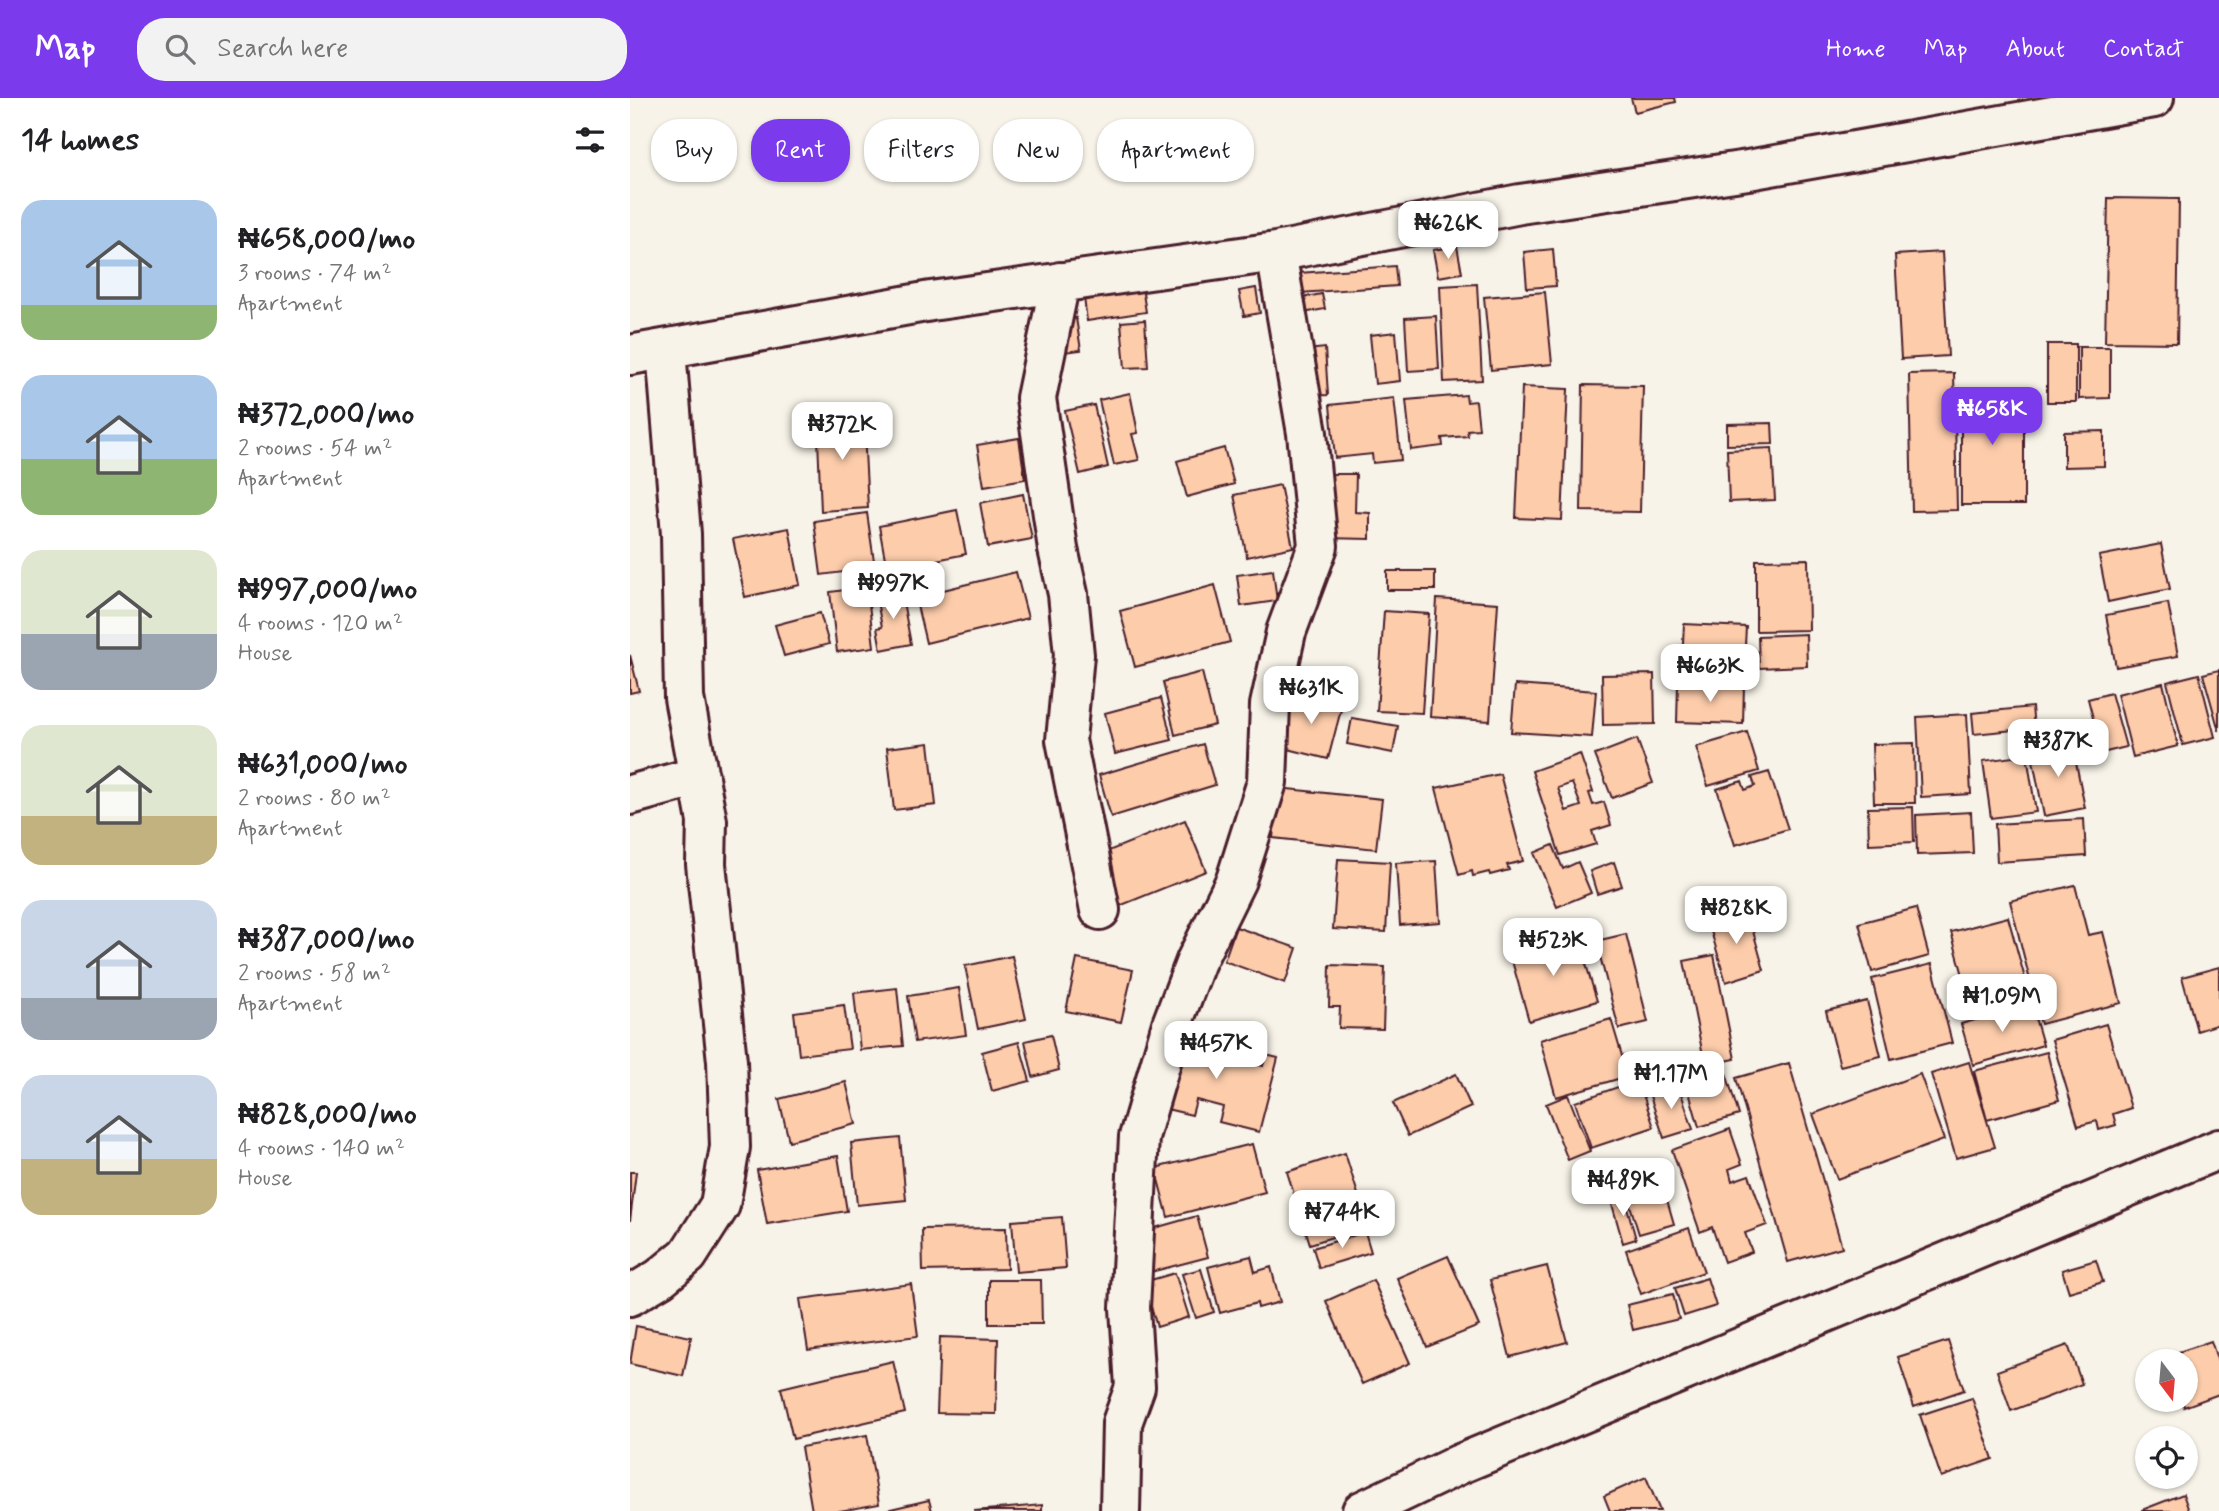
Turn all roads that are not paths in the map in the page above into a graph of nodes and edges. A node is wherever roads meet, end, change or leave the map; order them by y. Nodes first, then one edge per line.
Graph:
1 (2154, 98) edge
2 (1276, 252) junction
3 (1060, 282) junction
4 (648, 352) edge
5 (699, 776) junction
6 (630, 795) edge
7 (1100, 910) dead end
8 (2219, 1149) edge
9 (630, 1296) edge
10 (1120, 1511) edge
11 (1362, 1511) edge

1 - 2 street
2 - 3 street
2 - 10 street
3 - 4 street
3 - 7 street
4 - 5 street
5 - 6 street
5 - 9 street
8 - 11 street

